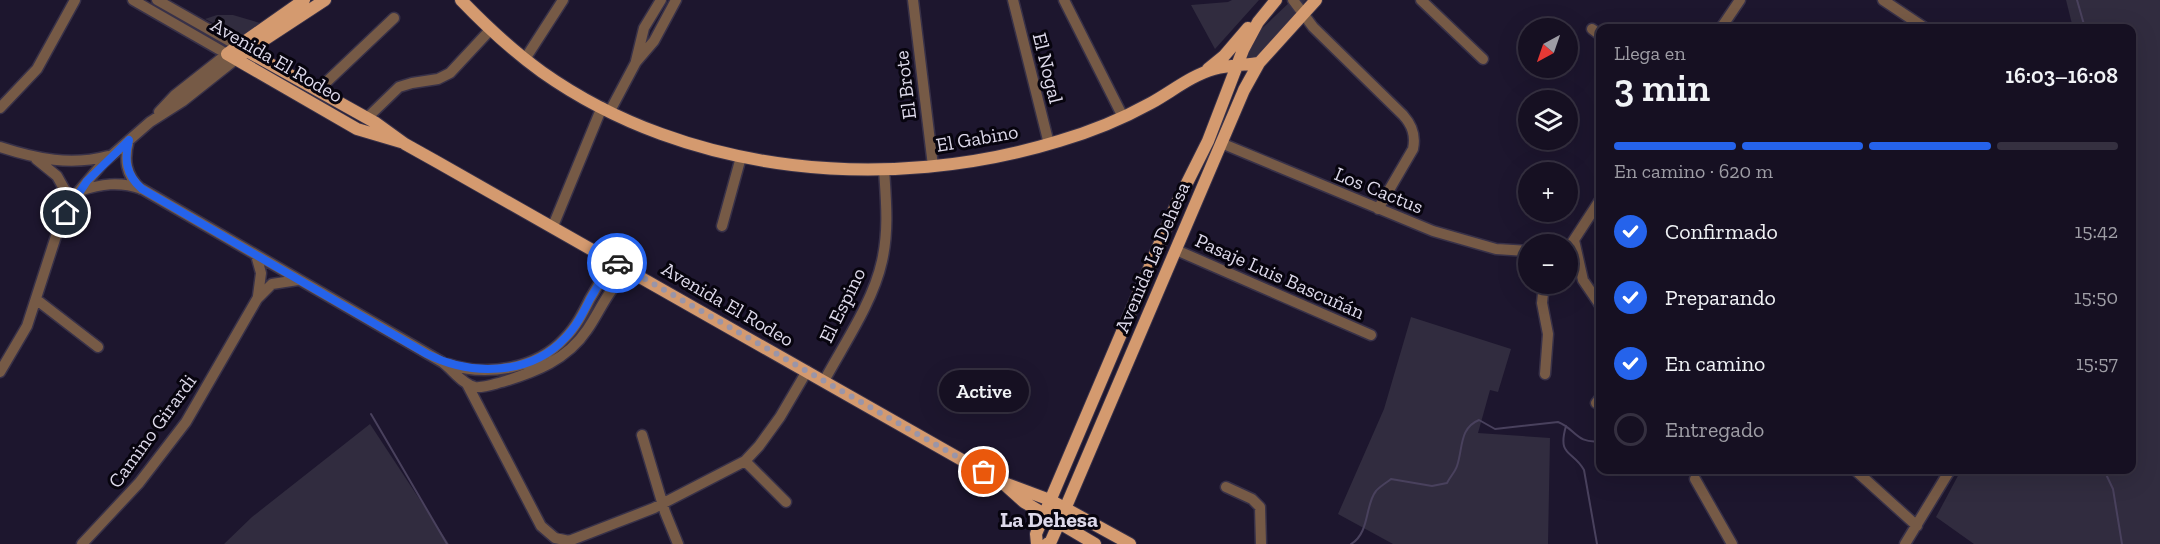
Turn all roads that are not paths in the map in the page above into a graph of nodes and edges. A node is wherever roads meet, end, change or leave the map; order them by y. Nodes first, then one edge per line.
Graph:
1 (75, 0) edge
2 (133, 0) edge
3 (157, 0) edge
4 (304, 0) edge
5 (325, 0) edge
6 (563, 0) edge
7 (661, 0) edge
8 (676, 0) edge
9 (913, 0) edge
10 (1013, 0) edge
11 (1064, 0) edge
12 (1293, 0) edge
13 (1316, 0) edge
14 (1421, 0) edge
15 (1740, 0) edge
16 (1883, 0) edge
17 (467, 2) edge
18 (1274, 2) edge
19 (1302, 14) junction
20 (394, 18) dead end
21 (1724, 24) edge
22 (1919, 24) edge
23 (491, 29) junction
24 (243, 48) junction
25 (232, 57) junction
26 (1483, 58) dead end
27 (525, 59) junction
28 (636, 62) junction
29 (1259, 63) junction
30 (1237, 66) junction
31 (1204, 73) junction
32 (318, 90) junction
33 (0, 108) edge
34 (606, 109) junction
35 (1123, 117) junction
36 (367, 118) junction
37 (129, 140) junction
38 (1221, 143) junction
39 (405, 144) junction
40 (1049, 144) junction
41 (0, 147) edge
42 (112, 155) junction
43 (741, 157) junction
44 (33, 158) junction
45 (70, 162) junction
46 (933, 166) junction
47 (884, 169) junction
48 (128, 170) junction
49 (57, 176) junction
50 (118, 183) junction
51 (142, 189) junction
52 (79, 191) junction
53 (72, 203) junction
54 (1596, 206) edge
55 (1378, 209) junction
56 (552, 226) junction
57 (722, 226) dead end
58 (1578, 234) edge
59 (1176, 250) junction
60 (1518, 250) edge
61 (256, 255) junction
62 (607, 257) junction
63 (1578, 265) edge
64 (606, 271) junction
65 (632, 271) junction
66 (619, 279) junction
67 (298, 280) junction
68 (1543, 294) edge
69 (258, 299) junction
70 (1596, 299) edge
71 (37, 300) junction
72 (1371, 335) dead end
73 (98, 347) dead end
74 (442, 362) junction
75 (807, 371) junction
76 (0, 372) edge
77 (1545, 374) dead end
78 (825, 381) junction
79 (497, 383) junction
80 (467, 384) junction
81 (481, 408) junction
82 (642, 435) dead end
83 (745, 461) junction
84 (1859, 474) edge
85 (1948, 474) edge
86 (1695, 479) dead end
87 (999, 481) junction
88 (1226, 487) dead end
89 (1050, 500) junction
90 (786, 502) dead end
91 (664, 504) junction
92 (1065, 508) junction
93 (1044, 514) junction
94 (1059, 523) junction
95 (1917, 526) junction
96 (551, 540) edge
97 (82, 544) edge
98 (678, 544) edge
99 (1036, 544) edge
100 (1047, 544) edge
101 (1095, 544) edge
102 (1130, 544) edge
103 (1261, 544) edge
104 (1732, 544) edge
105 (1905, 544) edge

1 - 33 street
2 - 25 street, Avenida El Rodeo
3 - 24 street, Avenida El Rodeo
4 - 24 main road
5 - 24 main road
6 - 27 street
7 - 28 street
8 - 28 street
9 - 46 street, El Brote
10 - 40 street, El Nogal
11 - 35 street, El Nogal
12 - 19 street
13 - 19 main road, Avenida La Dehesa
14 - 26 street
15 - 21 street
16 - 22 street
17 - 23 main road, El Gabino
18 - 30 main road, Avenida La Dehesa
18 - 31 main road, El Gabino
19 - 29 main road, Avenida La Dehesa
19 - 55 street
20 - 32 street
23 - 27 main road, El Gabino
23 - 36 street
24 - 25 main road
24 - 32 main road, Avenida El Rodeo
25 - 37 street
25 - 39 main road, Avenida El Rodeo
27 - 34 main road, El Gabino
28 - 34 street
29 - 30 main road, El Gabino
29 - 38 main road, Avenida La Dehesa
30 - 31 main road, El Gabino
30 - 89 main road, Avenida La Dehesa
31 - 35 main road, El Gabino
32 - 36 main road, Avenida El Rodeo
34 - 43 main road, El Gabino
34 - 56 street
35 - 40 main road, El Gabino
36 - 39 main road, Avenida El Rodeo
37 - 42 street
37 - 48 street
38 - 55 street, Los Cactus
38 - 59 main road, Avenida La Dehesa
39 - 56 main road, Avenida El Rodeo
40 - 46 main road, El Gabino
41 - 44 street
42 - 45 street
42 - 52 street
43 - 47 main road, El Gabino
43 - 57 street
44 - 45 street
44 - 49 street
45 - 49 street
46 - 47 main road, El Gabino
47 - 78 street, El Espino
48 - 50 street
48 - 51 street
49 - 53 street
50 - 51 street
50 - 52 street
51 - 61 street
52 - 53 street
53 - 71 street
54 - 58 street
55 - 60 street, Los Cactus
56 - 62 main road, Avenida El Rodeo
59 - 72 street, Pasaje Luis Bascuñán
59 - 92 main road, Avenida La Dehesa
61 - 67 street
61 - 69 street, Camino Girardi
62 - 64 street
62 - 65 main road, Avenida El Rodeo
63 - 70 street
64 - 66 street
64 - 74 street
65 - 66 street
65 - 75 main road, Avenida El Rodeo
66 - 79 street
67 - 69 street, Camino Girardi
67 - 74 street
68 - 77 street
69 - 97 street, Camino Girardi
71 - 73 street
71 - 76 street
74 - 80 street
75 - 78 main road, Avenida El Rodeo
75 - 83 street
78 - 87 main road, Avenida El Rodeo
79 - 80 street
79 - 81 street
80 - 81 street
81 - 96 street
82 - 91 street
83 - 90 street
83 - 91 street
84 - 95 street
85 - 95 street
86 - 104 street
87 - 89 main road, Avenida El Rodeo
87 - 93 main road, Avenida El Rodeo
88 - 103 street
89 - 92 main road, Avenida El Rodeo
89 - 93 main road, Avenida La Dehesa
91 - 96 street
91 - 98 street
92 - 94 main road, Avenida La Dehesa
92 - 102 main road, Avenida El Rodeo
93 - 94 main road, Avenida El Rodeo
93 - 99 main road, Avenida La Dehesa
94 - 100 main road, Avenida La Dehesa
94 - 101 main road, Avenida El Rodeo
95 - 105 street

